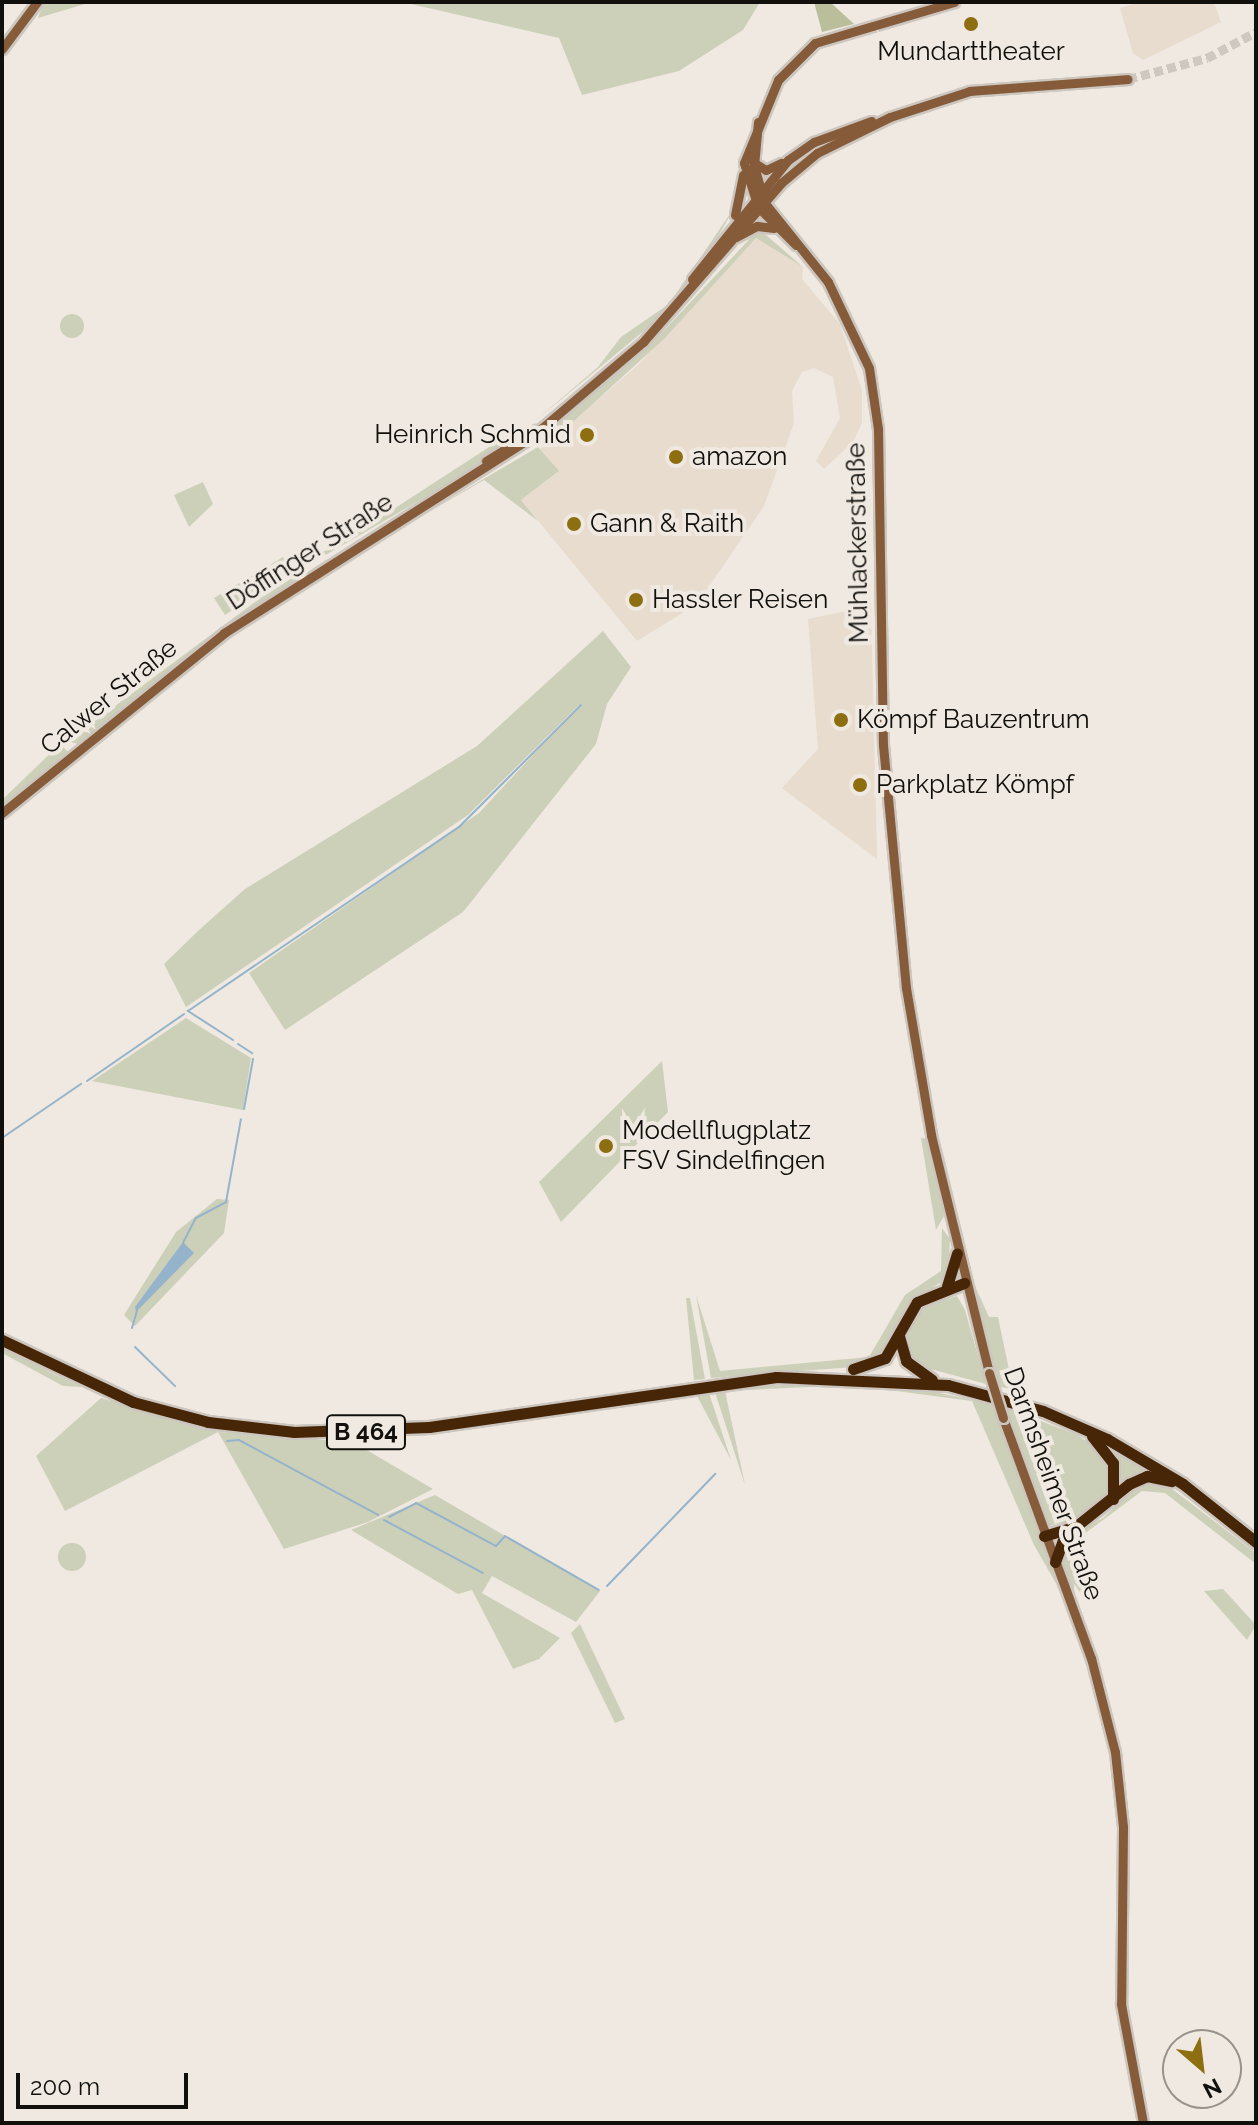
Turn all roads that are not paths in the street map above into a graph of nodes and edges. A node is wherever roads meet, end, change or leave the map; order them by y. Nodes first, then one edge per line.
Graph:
1 (37, 2) edge
2 (954, 2) edge
3 (2, 49) edge
4 (1128, 79) tunnel mouth
5 (890, 117) junction
6 (788, 160) junction
7 (749, 163) junction
8 (776, 188) junction
9 (759, 199) junction
10 (732, 223) junction
11 (777, 226) junction
12 (733, 238) junction
13 (688, 293) junction
14 (207, 646) joint
15 (2, 813) edge
16 (891, 862) joint
17 (957, 1254) junction
18 (965, 1286) junction
19 (941, 1289) junction
20 (899, 1332) junction
21 (2, 1340) edge
22 (833, 1375) junction
23 (937, 1383) junction
24 (1084, 1428) junction
25 (1183, 1484) junction
26 (1112, 1499) junction
27 (1078, 1527) junction
28 (1065, 1535) junction
29 (1045, 1539) junction
30 (1256, 1542) edge
31 (1055, 1562) junction
32 (1143, 2123) edge

1 - 3 street
2 - 7 street
4 - 5 street
5 - 6 street, Döffinger Straße
5 - 8 street
6 - 7 street
6 - 9 street, Döffinger Straße
7 - 9 street
7 - 10 street
8 - 9 street
8 - 11 street
9 - 10 street, Döffinger Straße
9 - 11 street, Mühlackerstraße
9 - 12 street, Döffinger Straße
10 - 13 street, Döffinger Straße
11 - 12 street
11 - 16 street, Mühlackerstraße
12 - 13 street, Döffinger Straße
13 - 14 street, Döffinger Straße
14 - 15 street, Calwer Straße
16 - 17 street, Darmsheimer Straße
17 - 18 street, Darmsheimer Straße
17 - 19 highway
18 - 19 highway
18 - 29 street, Darmsheimer Straße, bridge
19 - 20 highway
20 - 22 highway
20 - 23 highway
21 - 22 highway, B 464
22 - 23 highway, B 464
23 - 24 highway, B 464
24 - 25 highway, B 464
24 - 26 highway
25 - 26 highway
25 - 30 highway, B 464
26 - 27 highway
27 - 28 highway
27 - 29 highway
28 - 29 highway
28 - 31 highway
29 - 31 street, Darmsheimer Straße
31 - 32 street, Darmsheimer Straße

